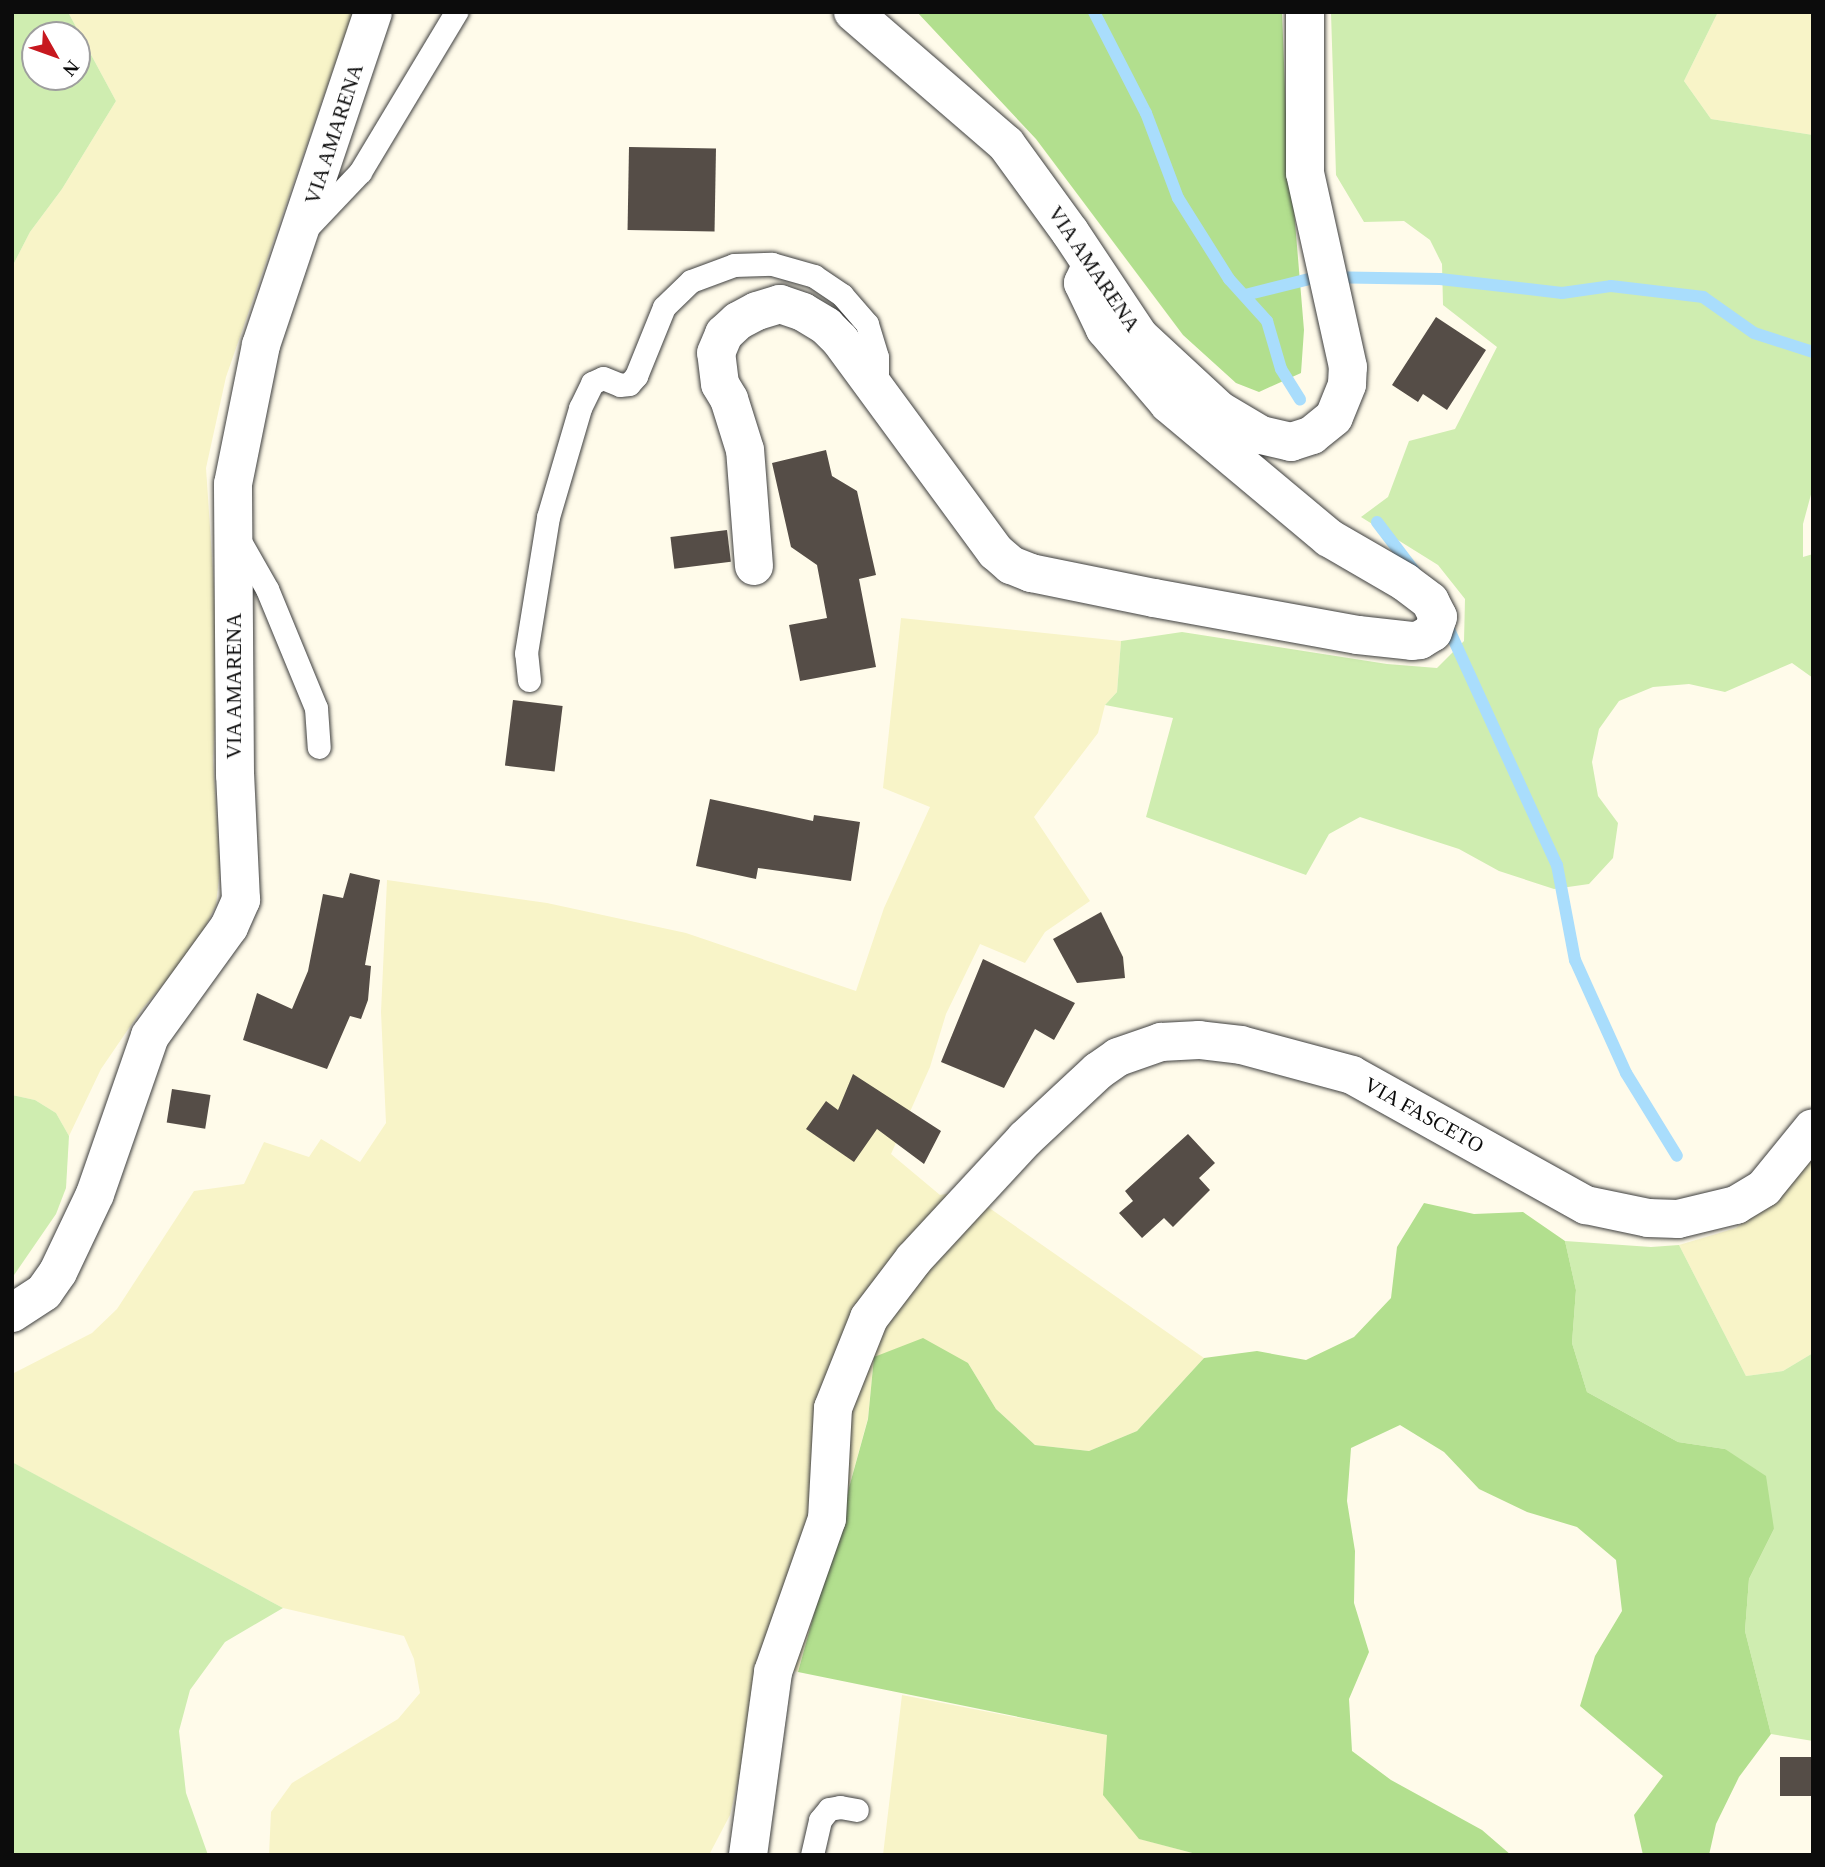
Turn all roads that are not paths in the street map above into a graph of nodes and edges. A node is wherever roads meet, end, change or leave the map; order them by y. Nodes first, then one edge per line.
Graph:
1 (373, 12) edge
2 (456, 12) edge
3 (853, 12) edge
4 (1305, 12) edge
5 (300, 233) junction
6 (1091, 266) junction
7 (877, 386) junction
8 (233, 530) junction
9 (754, 566) dead end
10 (529, 680) dead end
11 (320, 747) dead end
12 (1813, 1128) edge
13 (12, 1313) edge
14 (857, 1810) dead end
15 (748, 1855) edge
16 (812, 1855) edge

1 - 5 street, VIA AMARENA
2 - 5 lane
3 - 6 street, VIA AMARENA
4 - 6 street, VIA AMARENA
5 - 8 street, VIA AMARENA
6 - 7 street
7 - 9 street
7 - 10 lane
8 - 11 lane
8 - 13 street, VIA AMARENA
12 - 15 street, VIA FASCETO
14 - 16 lane

